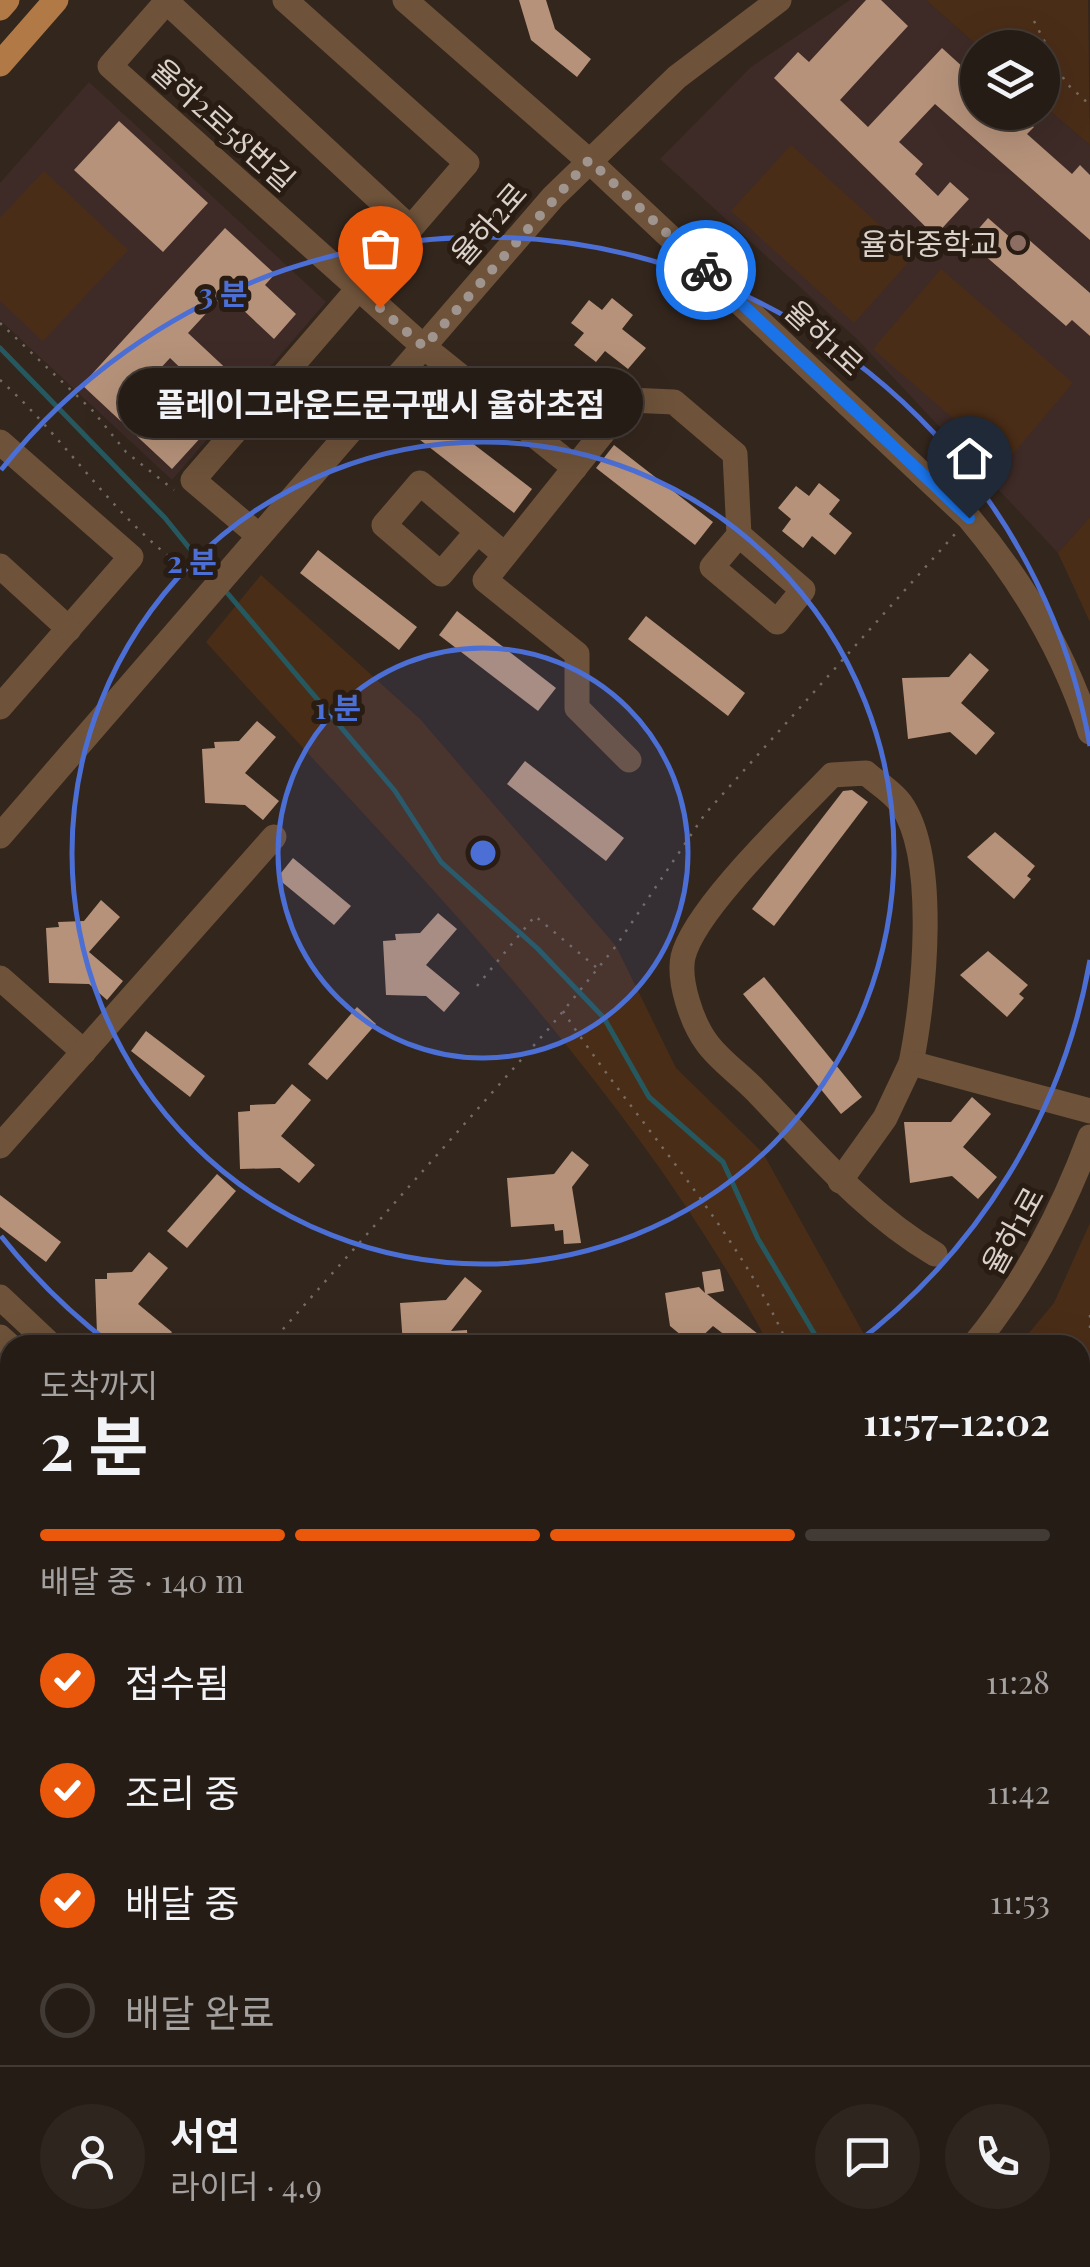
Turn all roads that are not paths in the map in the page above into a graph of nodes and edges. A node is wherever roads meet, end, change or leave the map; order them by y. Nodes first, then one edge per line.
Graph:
1 (7, 0) edge
2 (56, 0) edge
3 (285, 0) edge
4 (405, 0) edge
5 (779, 0) edge
6 (167, 1) edge
7 (0, 8) edge
8 (0, 64) edge
9 (589, 160) junction
10 (410, 228) junction
11 (358, 288) junction
12 (424, 347) junction
13 (0, 442) edge
14 (575, 468) junction
15 (477, 532) dead end
16 (739, 535) dead end
17 (259, 536) junction
18 (505, 555) junction
19 (0, 566) edge
20 (68, 629) junction
21 (0, 707) edge
22 (1090, 732) edge
23 (629, 760) dead end
24 (0, 836) edge
25 (274, 837) dead end
26 (0, 978) edge
27 (84, 1052) junction
28 (911, 1063) junction
29 (1090, 1111) edge
30 (1090, 1137) edge
31 (0, 1146) edge
32 (840, 1180) junction
33 (936, 1254) dead end
34 (0, 1296) edge
35 (41, 1335) edge
36 (982, 1335) edge

1 - 7 main road
2 - 8 main road
3 - 10 street
4 - 9 street, 율하1로
5 - 9 street, 율하2로
6 - 10 street, 율하2로58번길
6 - 11 street, 율하2로58번길
9 - 12 street, 율하2로
9 - 22 street, 율하1로
10 - 11 street
11 - 12 street, 율하2로58번길
11 - 17 street
12 - 14 street, 율하2로58번길
12 - 17 street, 율하2로
13 - 20 street
14 - 16 street
14 - 18 street
15 - 18 street
17 - 24 street, 율하2로
18 - 23 street
19 - 20 street
20 - 21 street
25 - 27 street
26 - 27 street
27 - 31 street
28 - 29 street
28 - 32 street
28 - 32 street
30 - 36 street, 율하1로
32 - 33 street
34 - 35 street

